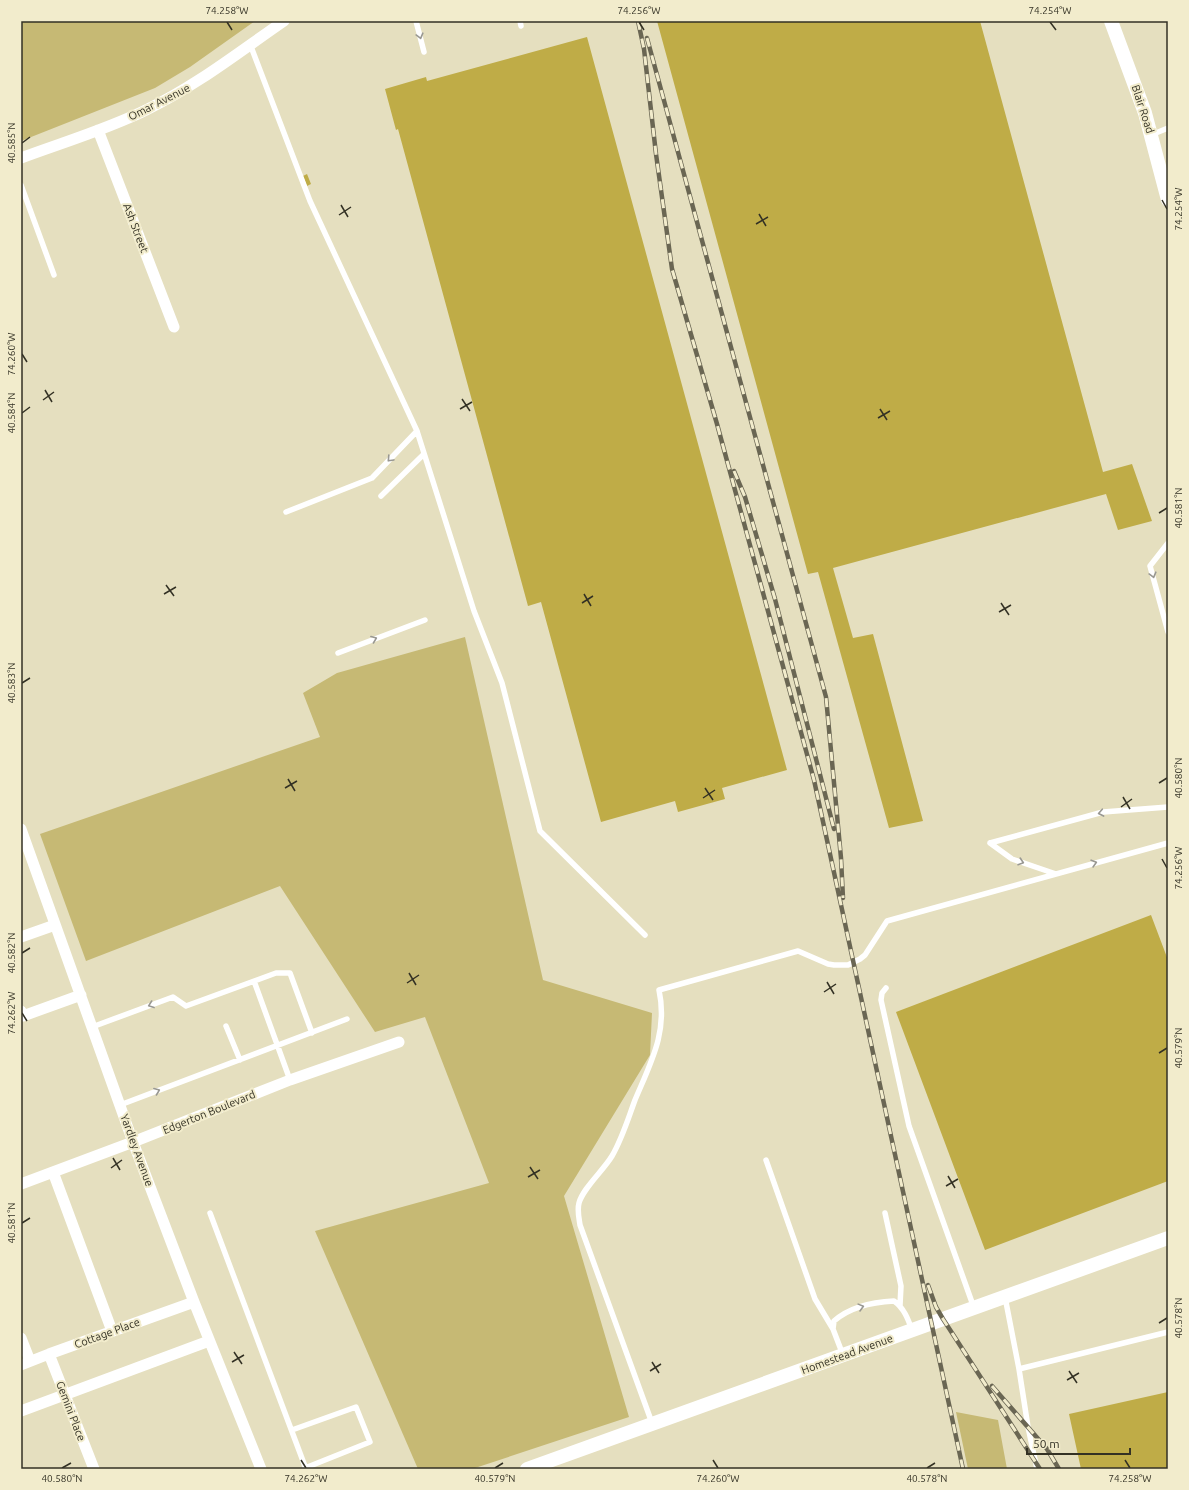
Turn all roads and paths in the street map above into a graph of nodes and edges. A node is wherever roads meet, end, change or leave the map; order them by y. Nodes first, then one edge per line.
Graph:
1 (284, 21) edge
2 (416, 21) edge
3 (1111, 21) edge
4 (250, 44) junction
5 (424, 52) dead end
6 (1168, 128) edge
7 (98, 130) junction
8 (1151, 135) junction
9 (21, 158) edge
10 (21, 185) edge
11 (1168, 200) edge
12 (54, 275) dead end
13 (174, 327) dead end
14 (417, 431) junction
15 (424, 454) junction
16 (381, 496) dead end
17 (286, 512) dead end
18 (1168, 543) edge
19 (425, 620) dead end
20 (1168, 632) edge
21 (338, 653) dead end
22 (1168, 807) edge
23 (21, 829) edge
24 (1168, 843) edge
25 (1056, 874) junction
26 (55, 925) junction
27 (645, 935) dead end
28 (21, 937) edge
29 (254, 981) junction
30 (886, 988) dead end
31 (81, 995) junction
32 (21, 1011) edge
33 (347, 1020) dead end
34 (226, 1026) dead end
35 (92, 1027) junction
36 (312, 1033) junction
37 (399, 1042) dead end
38 (278, 1046) junction
39 (240, 1060) junction
40 (290, 1080) junction
41 (120, 1105) junction
42 (134, 1142) junction
43 (766, 1160) dead end
44 (53, 1172) junction
45 (21, 1184) edge
46 (210, 1213) dead end
47 (885, 1213) dead end
48 (1168, 1238) edge
49 (1004, 1297) junction
50 (194, 1302) junction
51 (900, 1305) junction
52 (974, 1308) junction
53 (833, 1329) junction
54 (912, 1330) junction
55 (112, 1331) junction
56 (1168, 1332) edge
57 (21, 1338) edge
58 (209, 1341) junction
59 (49, 1354) junction
60 (843, 1355) junction
61 (26, 1363) edge
62 (1019, 1369) junction
63 (65, 1394) junction
64 (21, 1411) edge
65 (652, 1424) junction
66 (292, 1430) junction
67 (305, 1468) edge
68 (94, 1469) edge
69 (261, 1469) edge
70 (527, 1469) edge
71 (1037, 1469) edge

1 - 4 street, Omar Avenue
2 -> 5 lane
3 - 8 street, Blair Road
4 - 7 street, Omar Avenue
4 - 14 lane
6 - 8 lane
7 - 9 street, Omar Avenue
7 - 13 street, Ash Street
8 - 11 street, Blair Road
10 - 12 lane
14 - 15 lane
14 -> 17 lane
15 - 16 lane
15 - 27 lane
18 -> 20 lane
21 -> 19 lane
22 -> 25 lane
23 - 26 street, Yardley Avenue
25 -> 24 lane
25 - 65 lane
26 - 28 street
26 - 31 street, Yardley Avenue
29 -> 35 lane
29 - 36 lane
29 - 38 lane
30 - 52 lane
31 - 32 street
31 - 35 street, Yardley Avenue
33 - 36 lane
34 - 39 lane
35 - 41 street, Yardley Avenue
36 - 38 lane
37 - 40 street, Edgerton Boulevard
38 - 39 lane
38 - 40 lane
41 -> 39 lane
40 - 42 street, Edgerton Boulevard
41 - 42 street, Yardley Avenue
42 - 44 street, Edgerton Boulevard
42 - 50 street, Yardley Avenue
43 - 53 lane
44 - 45 street, Edgerton Boulevard
44 - 55 street
46 - 66 lane
47 - 51 lane
48 - 49 street, Homestead Avenue
49 - 52 street, Homestead Avenue
49 - 62 lane
50 - 55 street, Cottage Place
50 - 58 street, Yardley Avenue
53 -> 51 lane
51 - 54 lane
52 - 54 street, Homestead Avenue
53 - 60 lane
54 - 60 street, Homestead Avenue
55 - 59 street, Cottage Place
56 - 62 lane
57 - 61 street
58 - 63 street
58 - 69 street, Yardley Avenue
59 - 61 street, Cottage Place
59 - 63 street, Gemini Place
60 - 65 street, Homestead Avenue
62 - 71 lane
63 - 64 street
63 - 68 street, Gemini Place
65 - 70 street, Homestead Avenue
66 - 67 lane
66 - 67 lane

